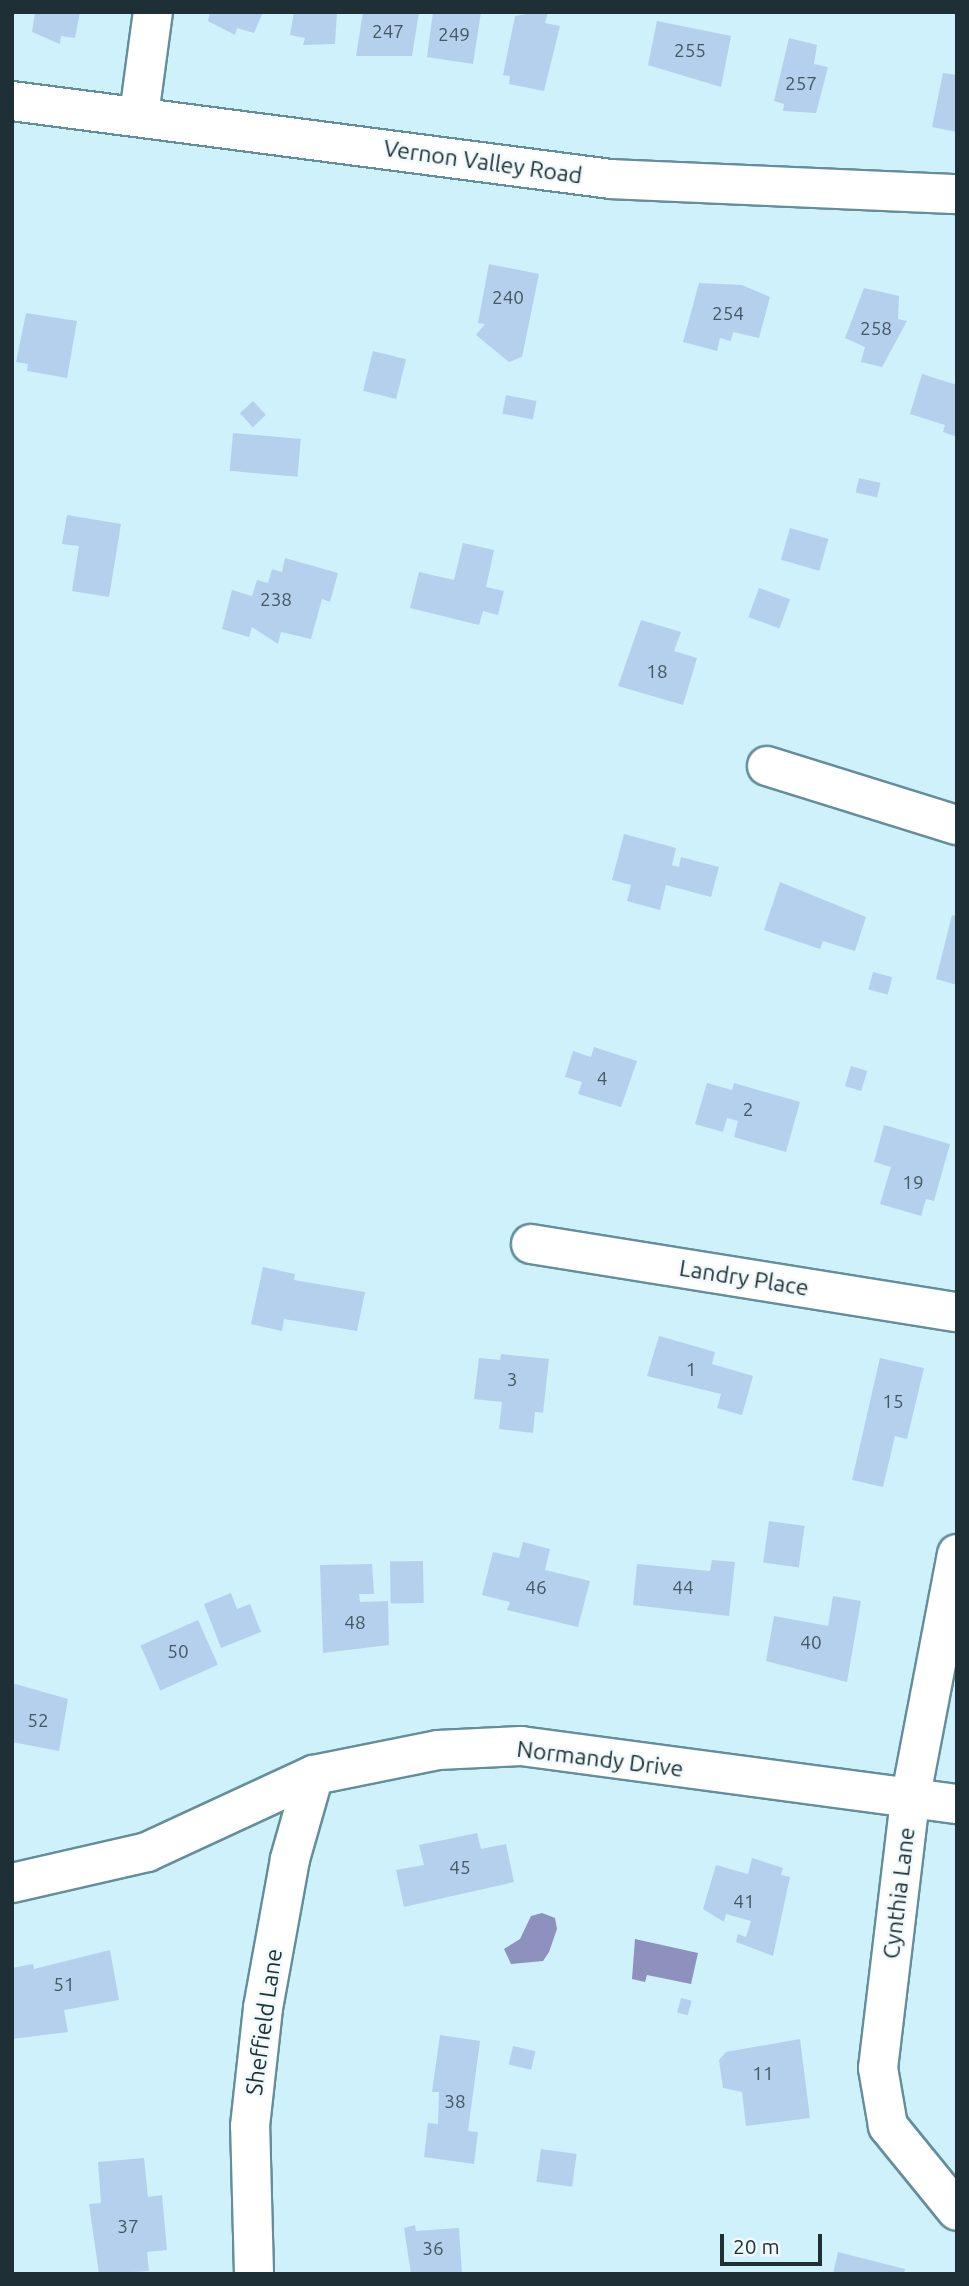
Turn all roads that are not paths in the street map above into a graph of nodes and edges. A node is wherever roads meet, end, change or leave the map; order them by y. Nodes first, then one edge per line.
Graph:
1 (153, 12) edge
2 (12, 101) edge
3 (139, 115) junction
4 (957, 194) edge
5 (767, 766) dead end
6 (957, 825) edge
7 (531, 1244) dead end
8 (957, 1312) edge
9 (957, 1554) edge
10 (314, 1774) junction
11 (910, 1800) junction
12 (957, 1804) edge
13 (12, 1882) edge
14 (957, 2211) edge
15 (254, 2274) edge

1 - 3 street
2 - 3 street, Vernon Valley Road
3 - 4 street, Vernon Valley Road
5 - 6 street
7 - 8 street, Landry Place
9 - 11 street, Cynthia Lane
10 - 11 street, Normandy Drive
10 - 13 street, Normandy Drive
10 - 15 street, Sheffield Lane
11 - 12 street, Normandy Drive
11 - 14 street, Cynthia Lane

